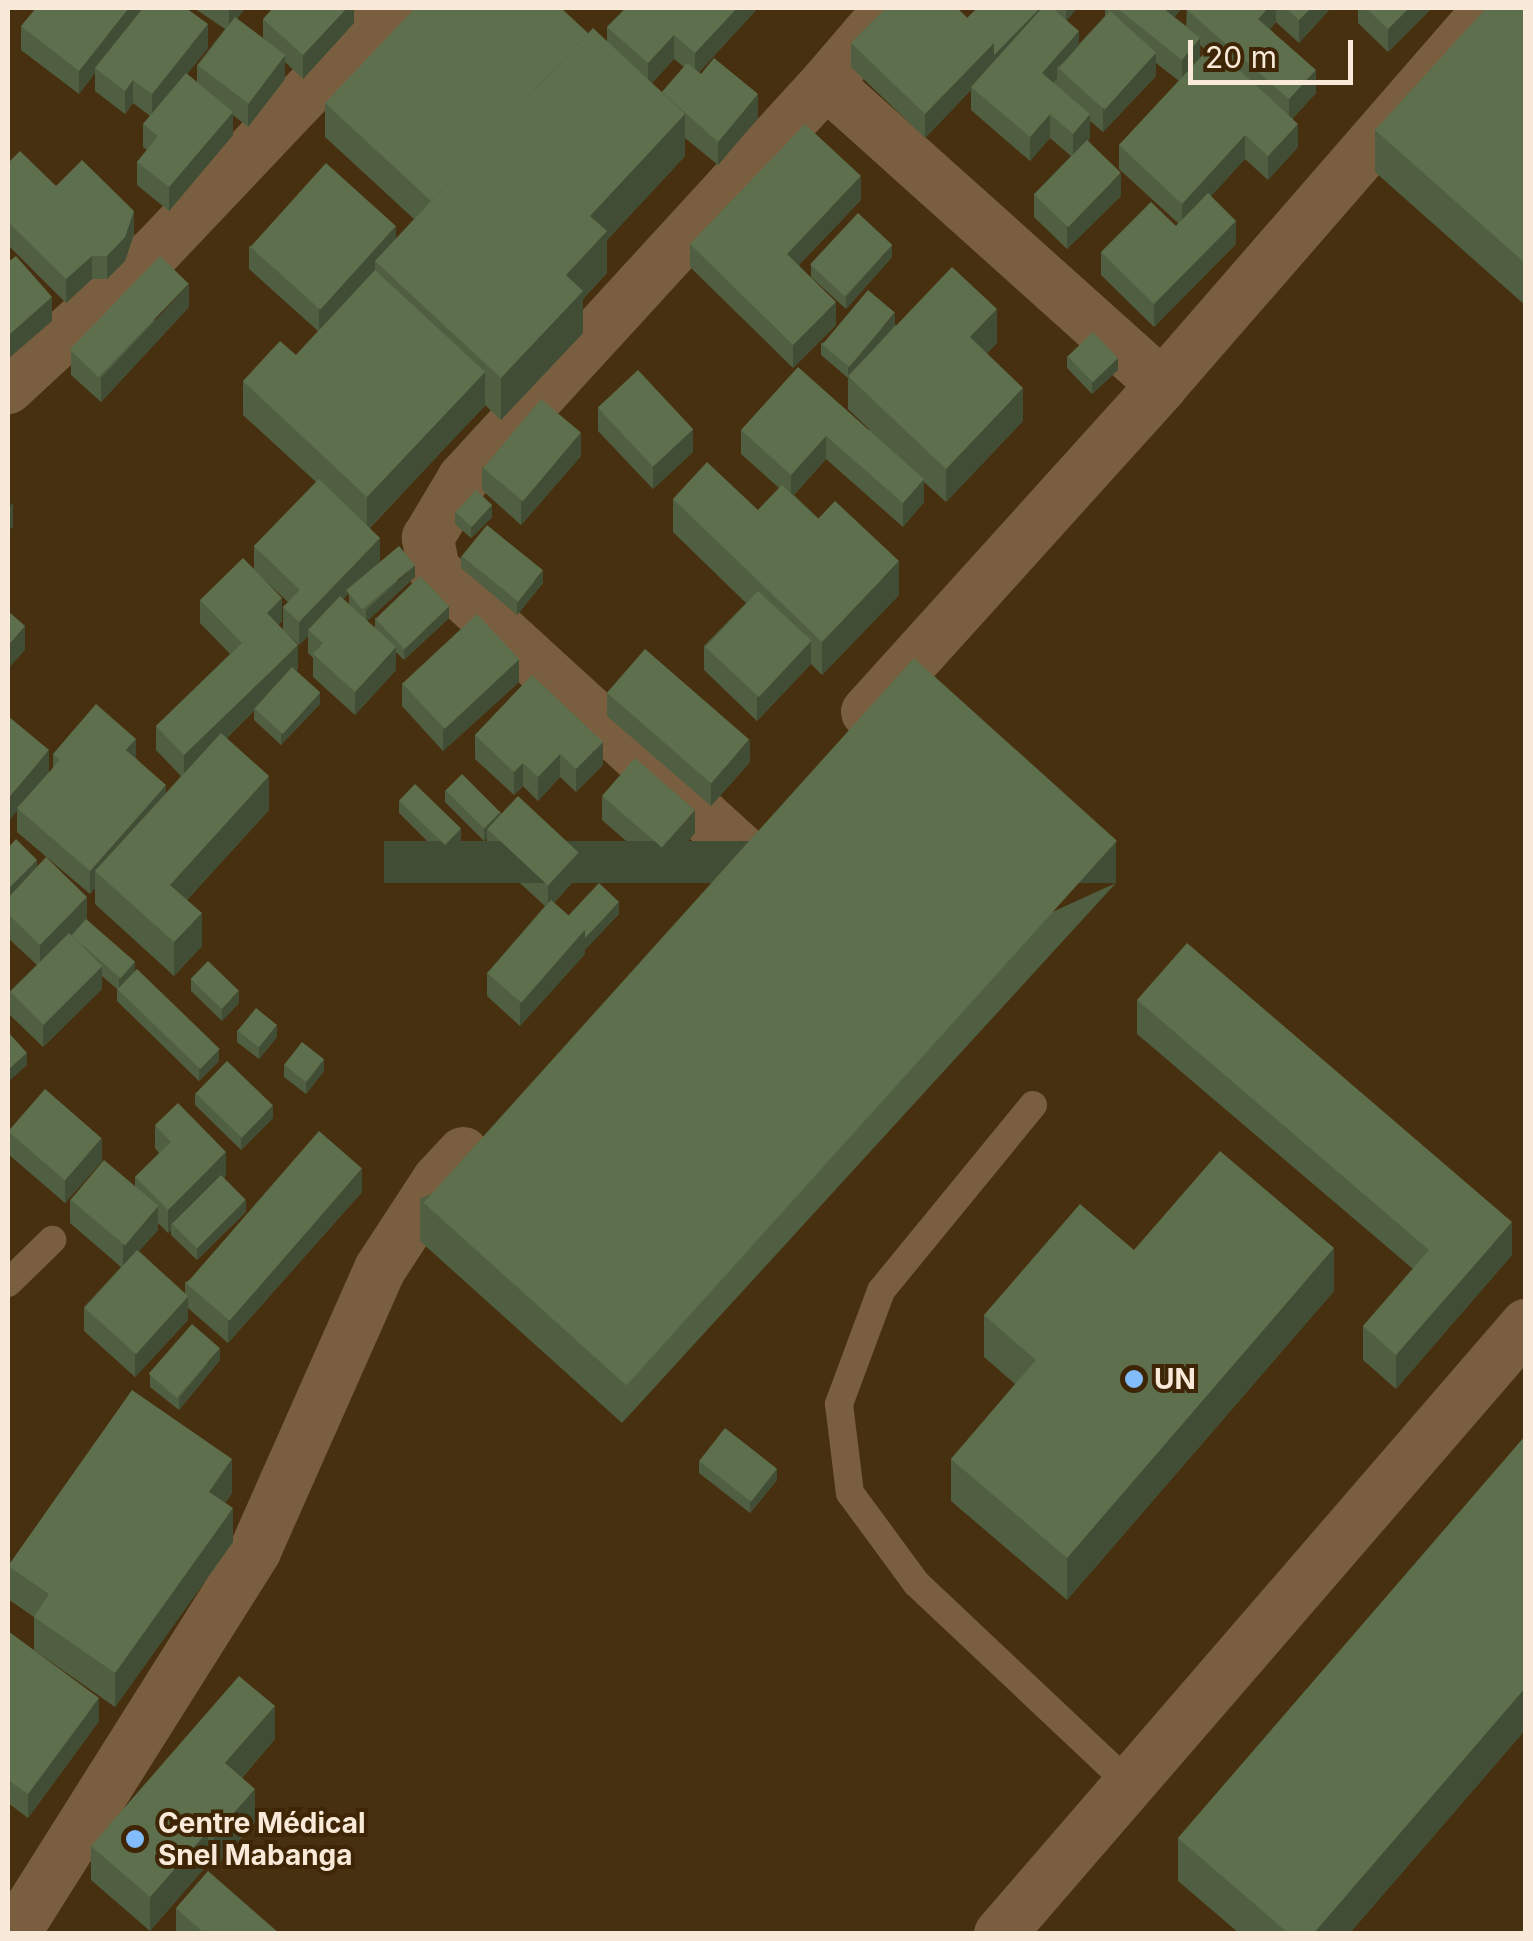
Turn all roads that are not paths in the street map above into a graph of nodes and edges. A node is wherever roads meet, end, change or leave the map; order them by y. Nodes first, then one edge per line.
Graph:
1 (386, 8) edge
2 (890, 8) edge
3 (1490, 8) edge
4 (826, 83) junction
5 (1162, 384) junction
6 (8, 388) edge
7 (834, 749) edge
8 (742, 851) edge
9 (1032, 1105) dead end
10 (491, 1123) edge
11 (52, 1240) dead end
12 (8, 1283) edge
13 (1526, 1326) edge
14 (1127, 1782) junction
15 (14, 1934) edge
16 (1000, 1934) edge

1 - 6 street
2 - 4 street
3 - 5 street
4 - 5 street
4 - 8 street
5 - 7 street
9 - 14 lane
10 - 15 street
11 - 12 lane
13 - 14 street
14 - 16 street

